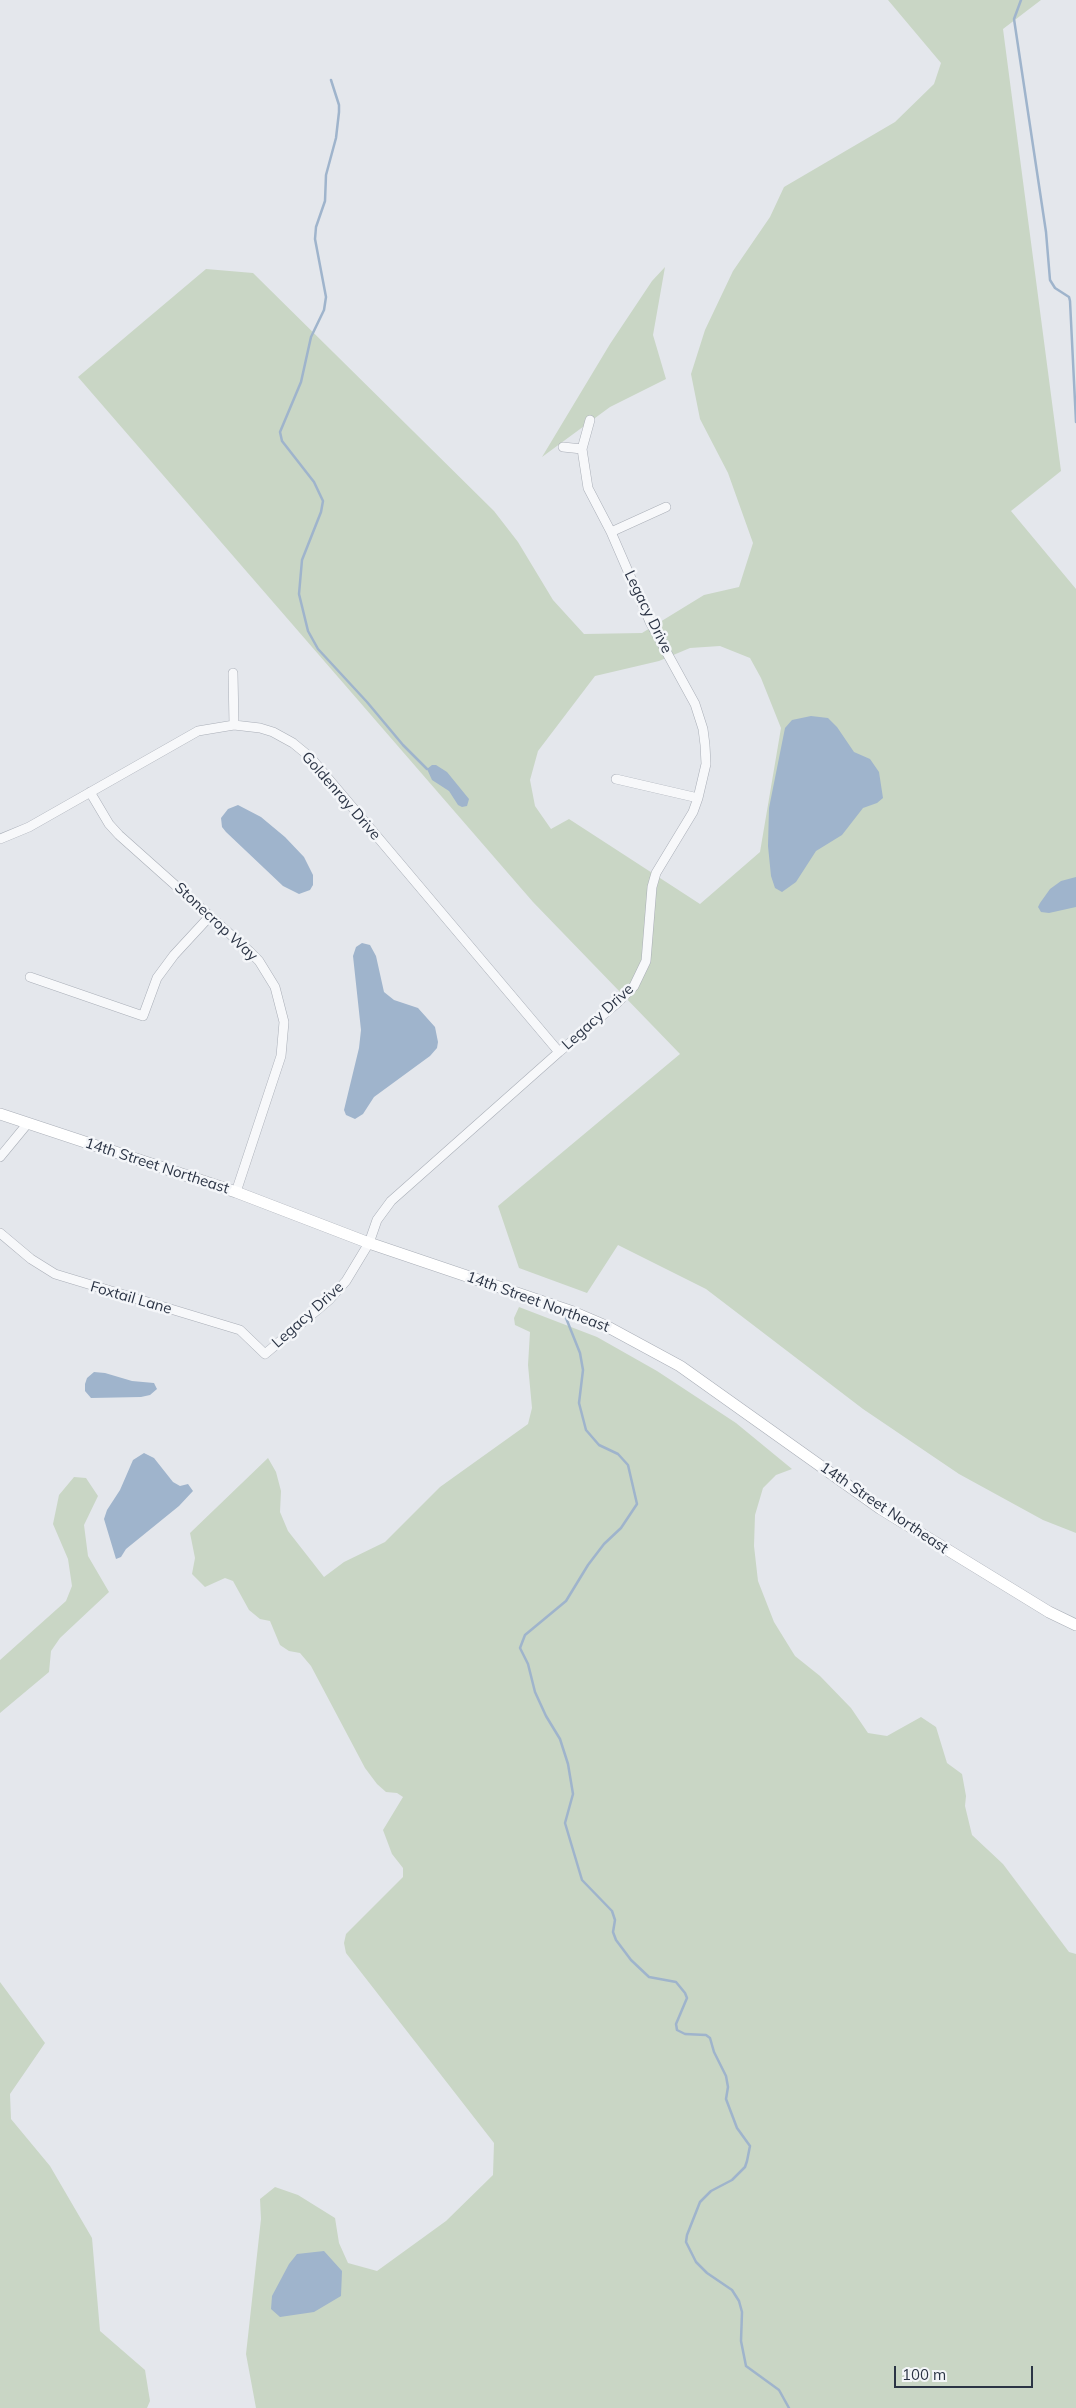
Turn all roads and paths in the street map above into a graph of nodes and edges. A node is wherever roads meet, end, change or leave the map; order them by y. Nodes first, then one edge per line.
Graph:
1 (590, 420) dead end
2 (563, 447) dead end
3 (582, 449) junction
4 (666, 507) dead end
5 (611, 532) junction
6 (233, 673) dead end
7 (234, 725) junction
8 (616, 779) dead end
9 (90, 792) junction
10 (698, 798) junction
11 (0, 839) edge
12 (210, 916) junction
13 (30, 977) dead end
14 (559, 1052) junction
15 (0, 1114) edge
16 (28, 1123) junction
17 (0, 1156) edge
18 (236, 1192) junction
19 (0, 1233) edge
20 (369, 1243) junction
21 (265, 1354) joint
22 (1076, 1625) edge

1 - 3 street, Legacy Drive
2 - 3 street
3 - 5 street, Legacy Drive
4 - 5 street
5 - 10 street, Legacy Drive
6 - 7 street
7 - 9 street, Goldenray Drive
7 - 14 street, Goldenray Drive
8 - 10 street
9 - 11 street, Goldenray Drive
9 - 12 street, Stonecrop Way
10 - 14 street, Legacy Drive
12 - 13 street
12 - 18 street, Stonecrop Way
14 - 20 street, Legacy Drive
15 - 16 street, 14th Street Northeast
16 - 17 street
16 - 18 street, 14th Street Northeast
18 - 20 street, 14th Street Northeast
19 - 21 street, Foxtail Lane
20 - 21 street, Legacy Drive
20 - 22 street, 14th Street Northeast

